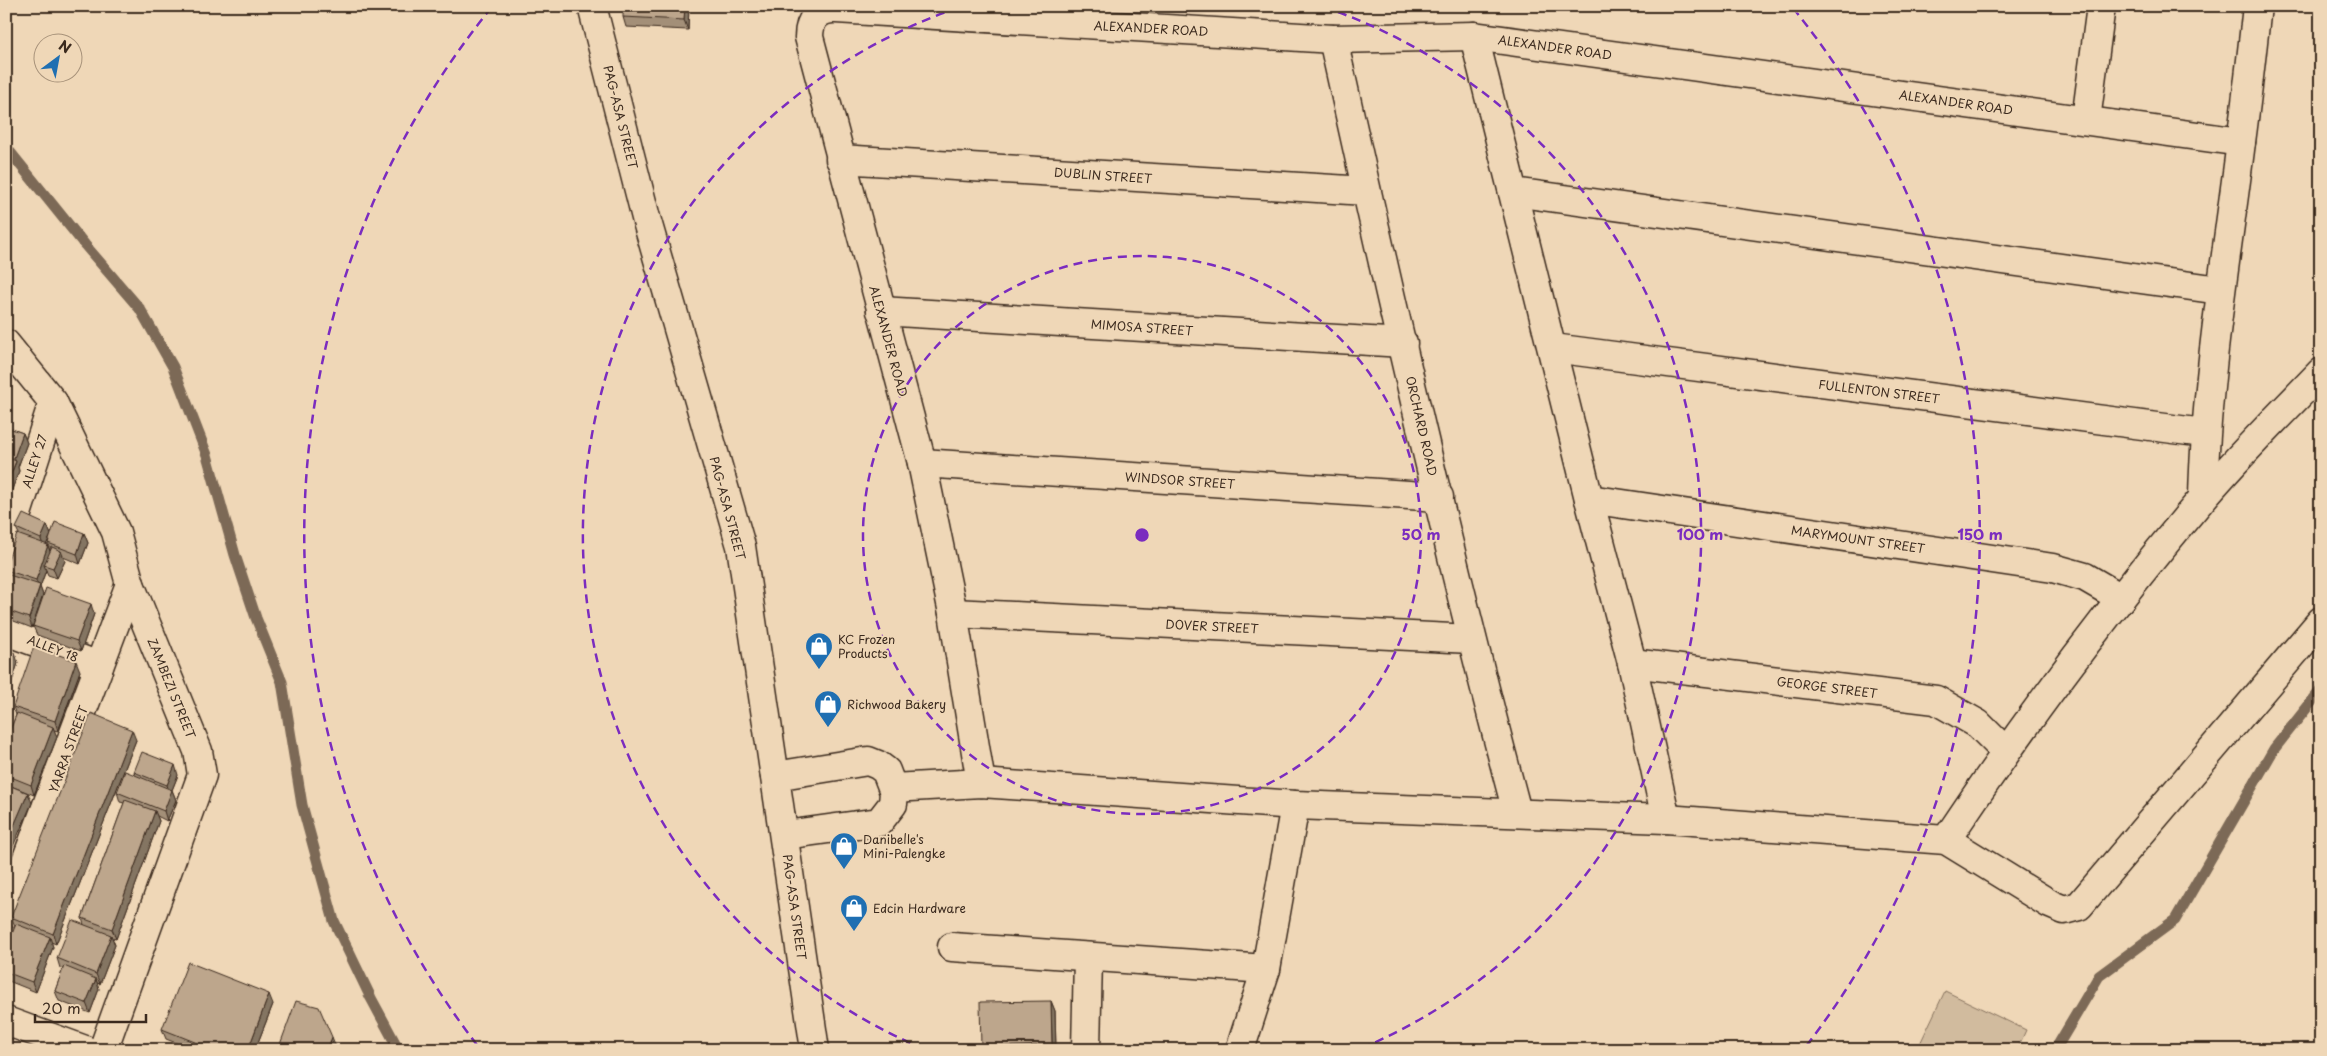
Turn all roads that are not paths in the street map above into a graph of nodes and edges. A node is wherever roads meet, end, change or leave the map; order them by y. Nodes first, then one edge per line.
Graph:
1 (592, 6) edge
2 (2101, 6) edge
3 (2257, 6) edge
4 (1474, 36) junction
5 (1333, 39) junction
6 (2086, 120) junction
7 (2241, 142) junction
8 (840, 159) junction
9 (1366, 191) junction
10 (1513, 192) junction
11 (2220, 290) junction
12 (881, 311) junction
13 (1402, 343) junction
14 (6, 344) edge
15 (1553, 348) junction
16 (2321, 372) edge
17 (53, 402) junction
18 (2204, 434) junction
19 (922, 463) junction
20 (1439, 497) junction
21 (2203, 497) junction
22 (1589, 499) junction
23 (6, 548) edge
24 (130, 584) junction
25 (2121, 598) junction
26 (953, 613) junction
27 (2321, 621) edge
28 (6, 631) edge
29 (1471, 639) junction
30 (1632, 662) junction
31 (99, 666) junction
32 (2005, 751) junction
33 (775, 776) junction
34 (981, 783) junction
35 (894, 788) junction
36 (1294, 805) junction
37 (1517, 812) junction
38 (1666, 819) junction
39 (785, 835) junction
40 (1946, 840) junction
41 (6, 914) edge
42 (952, 947) dead end
43 (1088, 957) junction
44 (1266, 969) junction
45 (6, 1021) edge
46 (85, 1050) edge
47 (103, 1050) edge
48 (815, 1050) edge
49 (1086, 1050) edge
50 (1240, 1050) edge

1 - 33 street, PAG-ASA STREET
2 - 6 street
3 - 7 street
4 - 5 street, ALEXANDER ROAD
4 - 6 street, ALEXANDER ROAD
4 - 10 street
5 - 8 street, ALEXANDER ROAD
5 - 9 street, ORCHARD ROAD
6 - 7 street, ALEXANDER ROAD
7 - 11 street
8 - 9 street, DUBLIN STREET
8 - 12 street, ALEXANDER ROAD
9 - 13 street, ORCHARD ROAD
10 - 11 street
10 - 15 street
11 - 18 street
12 - 13 street, MIMOSA STREET
12 - 19 street, ALEXANDER ROAD
13 - 20 street, ORCHARD ROAD
14 - 17 street, ZAMBEZI STREET
15 - 18 street, FULLENTON STREET
15 - 22 street
16 - 21 street
17 - 23 street, ALLEY 27
17 - 24 street, ZAMBEZI STREET
18 - 21 street
19 - 20 street, WINDSOR STREET
19 - 26 street, ALEXANDER ROAD
20 - 29 street, ORCHARD ROAD
21 - 25 street
22 - 25 street, MARYMOUNT STREET
22 - 30 street
24 - 31 street, YARRA STREET
24 - 47 street, ZAMBEZI STREET
25 - 32 street
26 - 29 street, DOVER STREET
26 - 34 street, ALEXANDER ROAD
27 - 40 street
28 - 31 street, ALLEY 18
29 - 37 street, ORCHARD ROAD
30 - 32 street, GEORGE STREET
30 - 38 street
31 - 41 street, YARRA STREET
32 - 40 street
33 - 35 street
33 - 39 street, PAG-ASA STREET
34 - 35 street
34 - 36 street
35 - 39 street
36 - 37 street
36 - 44 street
37 - 38 street
38 - 40 street
39 - 48 street, PAG-ASA STREET
42 - 43 street
43 - 44 street
43 - 49 street
44 - 50 street
45 - 46 street

